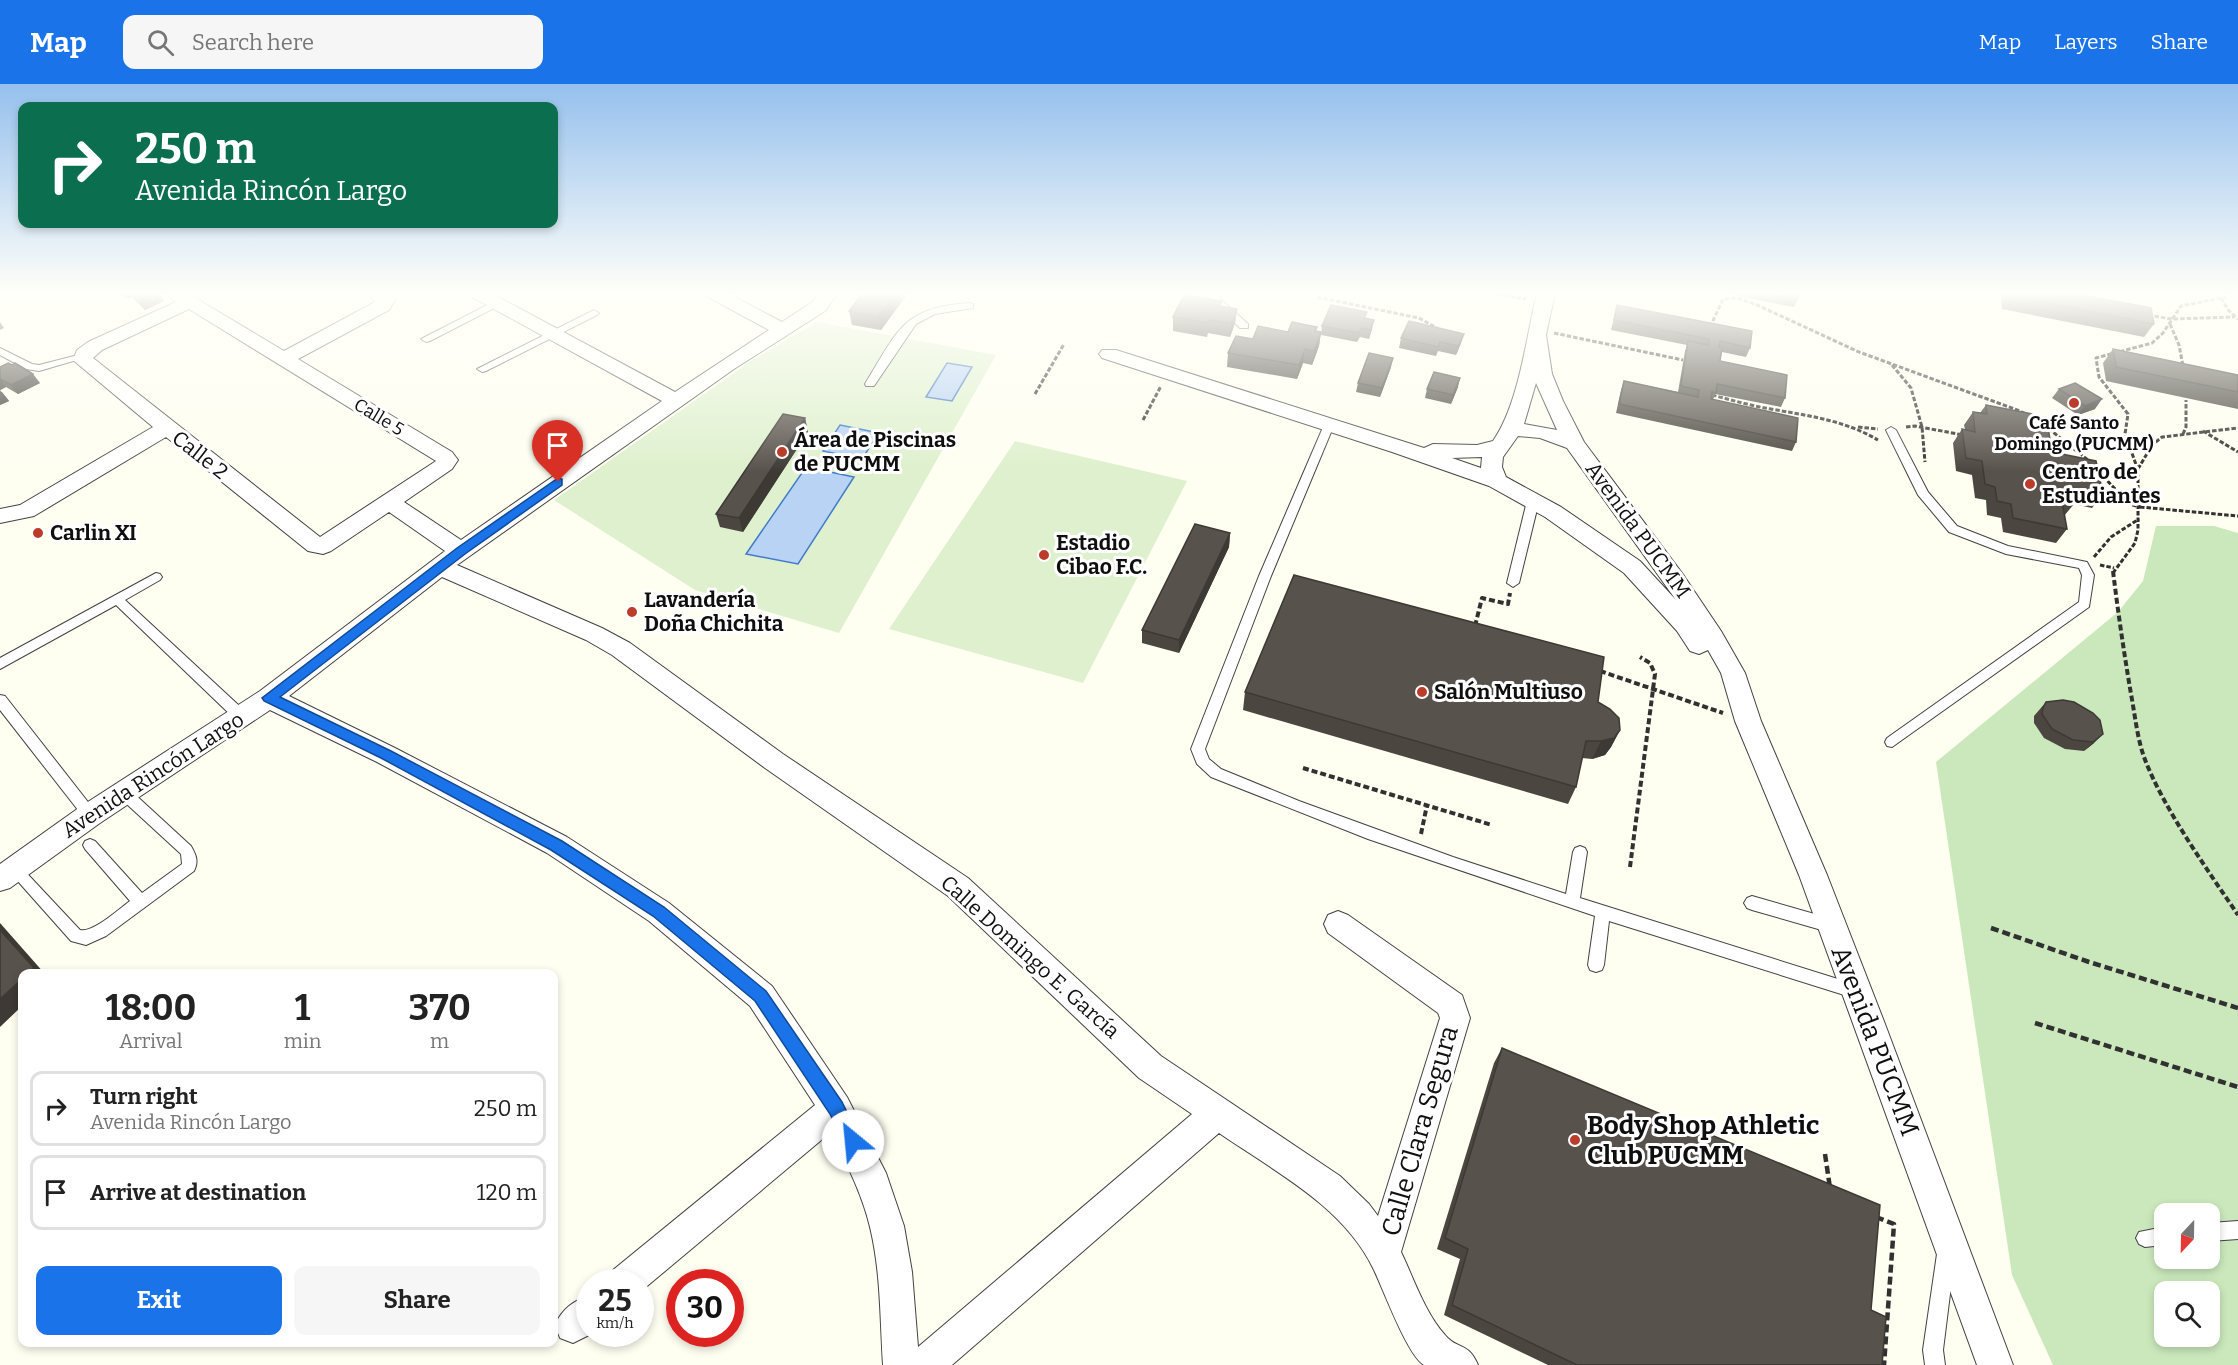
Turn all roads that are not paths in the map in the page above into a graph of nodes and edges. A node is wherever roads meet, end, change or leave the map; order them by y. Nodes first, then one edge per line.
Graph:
1 (3, 353) edge
2 (87, 353) edge
3 (273, 353) edge
4 (295, 353) edge
5 (514, 353) edge
6 (589, 353) edge
7 (746, 353) edge
8 (891, 353) edge
9 (1533, 353) edge
10 (1540, 353) edge
11 (1108, 354) dead end
12 (82, 357) junction
13 (283, 359) junction
14 (22, 363) junction
15 (482, 369) dead end
16 (7, 370) edge
17 (870, 384) dead end
18 (676, 400) junction
19 (1329, 425) junction
20 (166, 428) junction
21 (1892, 430) dead end
22 (1507, 438) junction
23 (1574, 443) junction
24 (1399, 447) junction
25 (1497, 481) junction
26 (1533, 501) junction
27 (389, 502) junction
28 (0, 516) edge
29 (451, 559) junction
30 (156, 577) dead end
31 (1513, 583) road end
32 (117, 599) junction
33 (0, 664) edge
34 (269, 698) junction
35 (0, 700) edge
36 (242, 717) junction
37 (1748, 721) junction
38 (1892, 742) dead end
39 (124, 793) junction
40 (90, 815) junction
41 (90, 845) dead end
42 (1580, 852) dead end
43 (7, 874) edge
44 (1572, 901) junction
45 (141, 903) junction
46 (1752, 903) dead end
47 (1603, 912) junction
48 (1338, 924) dead end
49 (1832, 926) junction
50 (1596, 965) dead end
51 (1857, 992) junction
52 (836, 1108) junction
53 (1218, 1113) junction
54 (2238, 1230) edge
55 (2220, 1231) edge
56 (1948, 1237) junction
57 (2154, 1237) edge
58 (2145, 1238) dead end
59 (1384, 1253) junction
60 (641, 1269) edge
61 (901, 1365) edge
62 (924, 1365) edge
63 (1460, 1365) edge
64 (1935, 1365) edge
65 (1995, 1365) edge

1 - 14 lane
2 - 12 street
3 - 13 street, Calle 5
4 - 13 street
5 - 15 lane
6 - 18 street
7 - 18 street, Avenida Rincón Largo
8 - 17 lane
9 - 22 street, Avenida PUCMM
10 - 23 street, Avenida PUCMM
11 - 19 street
12 - 14 lane
12 - 20 street, Calle 2
13 - 27 street, Calle 5
14 - 16 lane
18 - 29 street, Avenida Rincón Largo
19 - 24 street
19 - 44 lane
20 - 27 street, Calle 2
20 - 28 street
21 - 38 lane
22 - 23 street
22 - 24 street
22 - 25 street, Avenida PUCMM
23 - 37 street, Avenida PUCMM
24 - 25 street
25 - 26 street, Avenida PUCMM
26 - 31 lane
26 - 37 street, Avenida PUCMM
27 - 29 street, Calle Domingo E. García
29 - 34 street, Avenida Rincón Largo
29 - 53 street, Calle Domingo E. García
30 - 32 lane
32 - 33 lane
32 - 36 lane
34 - 36 street, Avenida Rincón Largo
34 - 52 street
35 - 40 lane
36 - 39 street, Avenida Rincón Largo
37 - 49 street, Avenida PUCMM
39 - 40 street, Avenida Rincón Largo
39 - 45 lane
40 - 43 street, Avenida Rincón Largo
41 - 45 lane
42 - 44 lane
43 - 45 lane
44 - 47 lane
46 - 49 lane
47 - 50 lane
47 - 51 lane
48 - 59 street, Calle Clara Segura
49 - 51 street, Avenida PUCMM
51 - 56 street, Avenida PUCMM
52 - 60 street
52 - 61 street
53 - 59 street, Calle Domingo E. García
53 - 62 street
54 - 55 lane
56 - 64 lane
56 - 65 street, Avenida PUCMM
57 - 58 lane
59 - 63 street, Calle Domingo E. García

